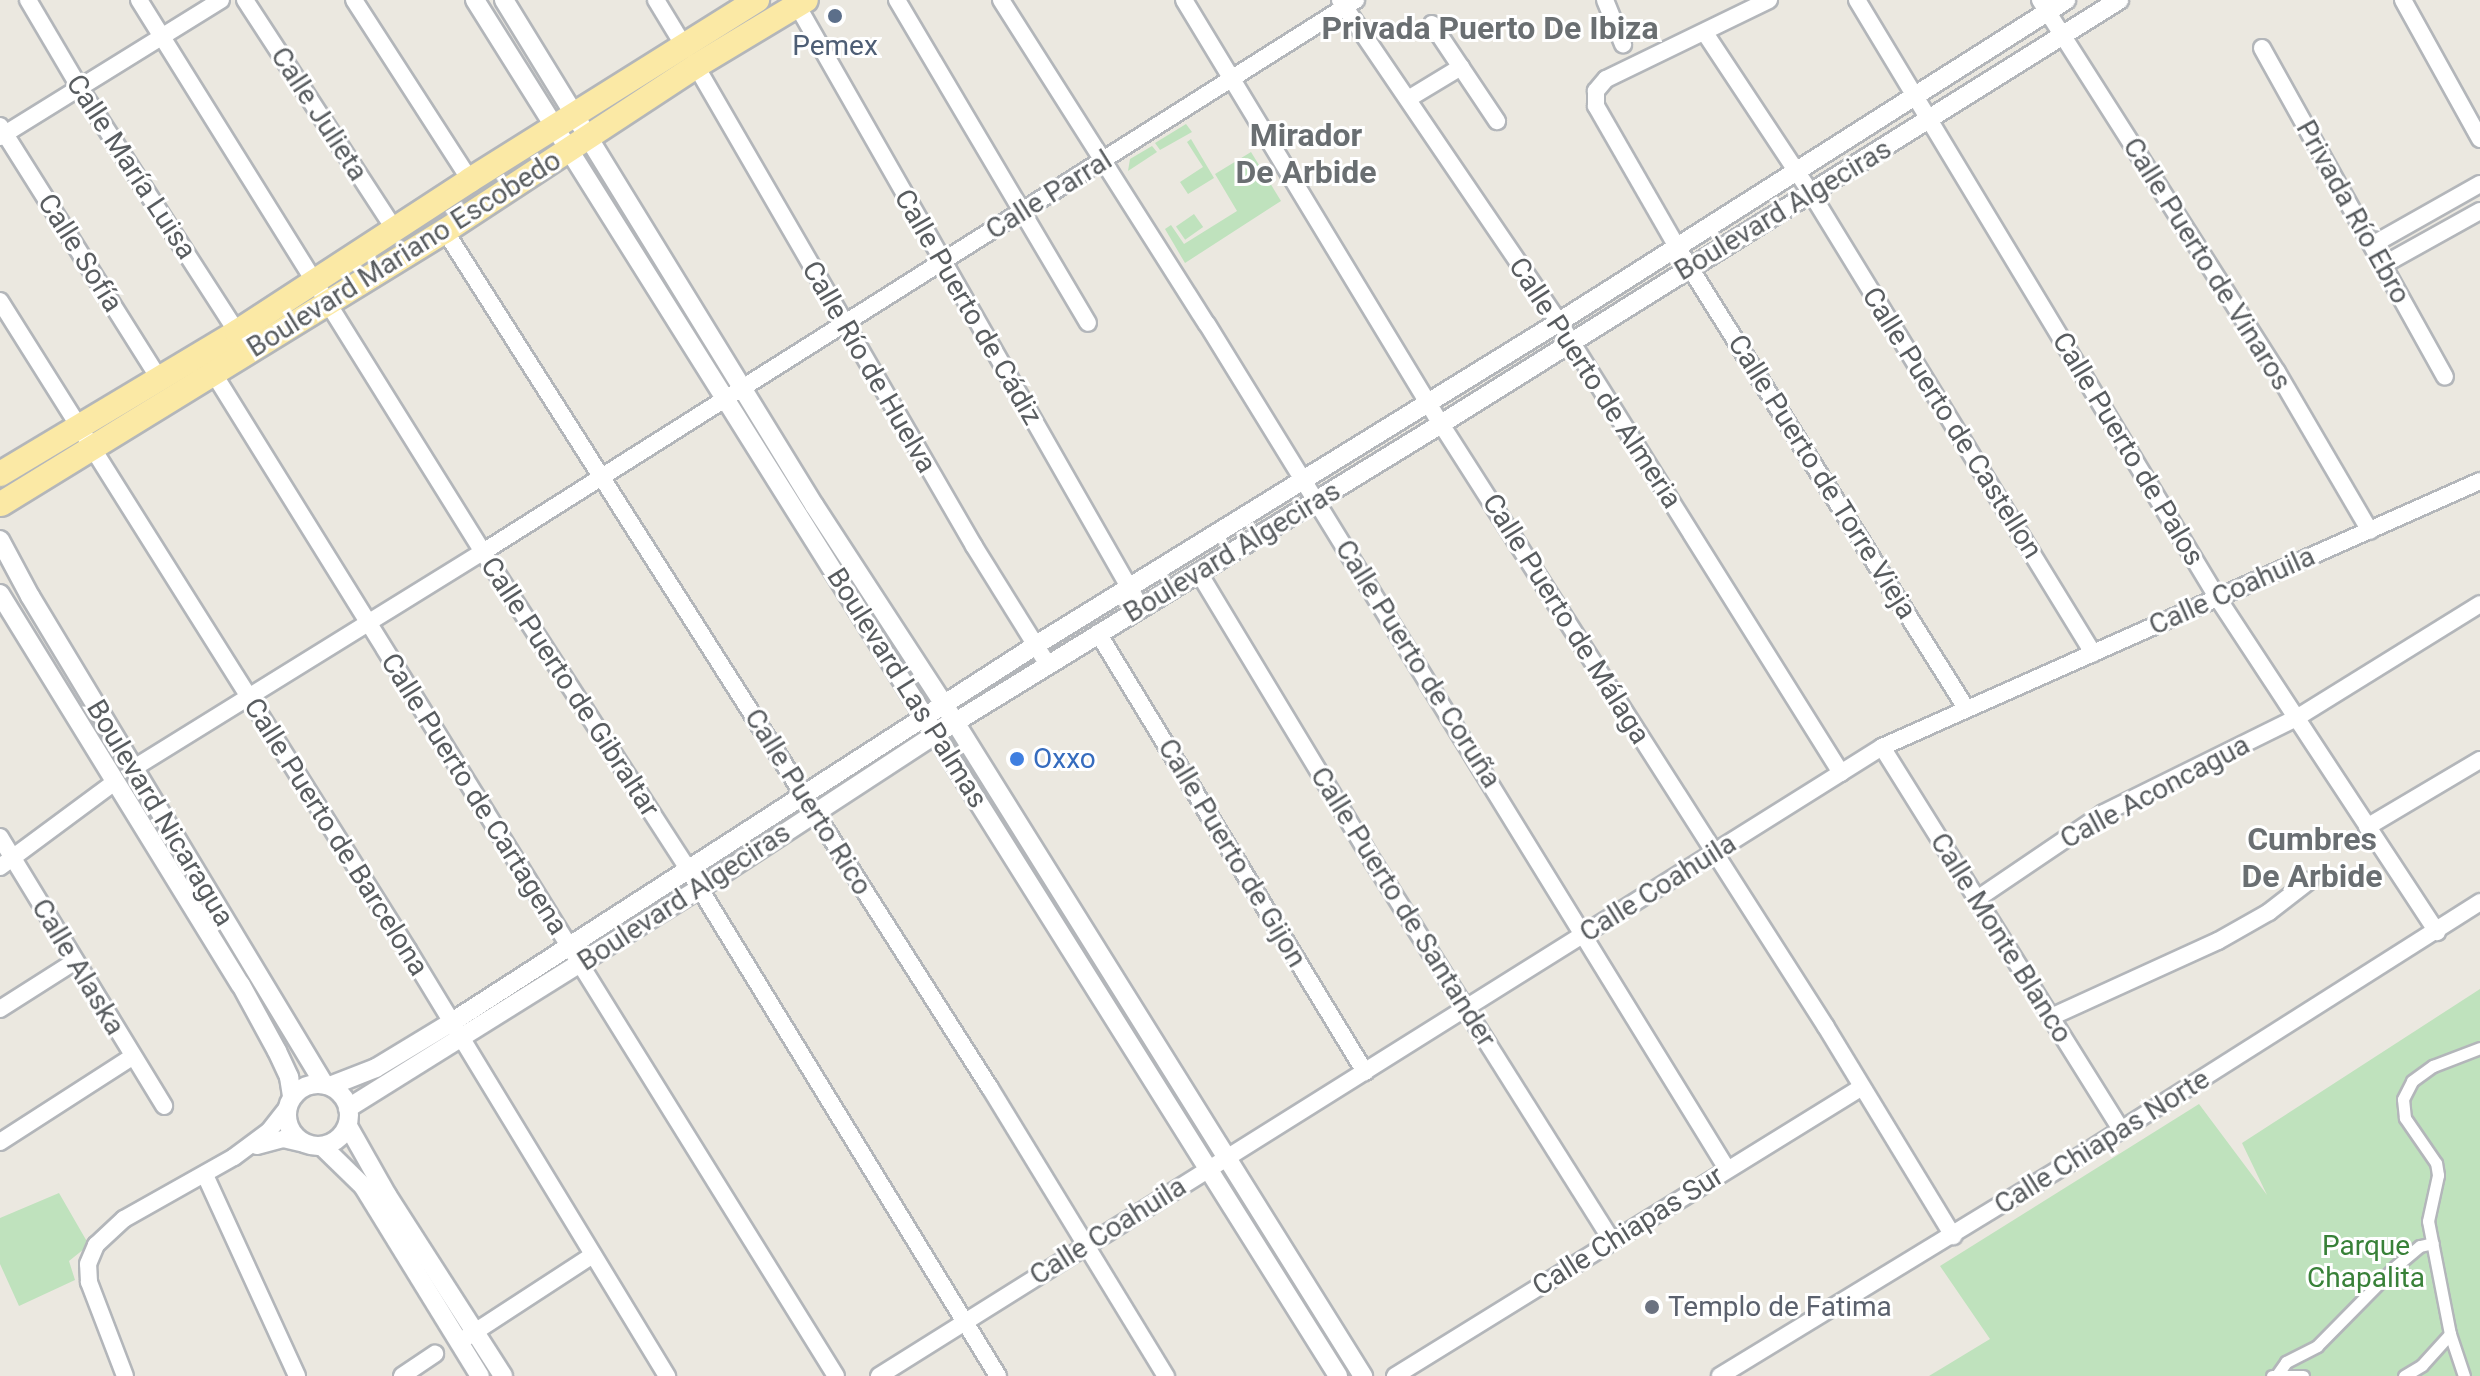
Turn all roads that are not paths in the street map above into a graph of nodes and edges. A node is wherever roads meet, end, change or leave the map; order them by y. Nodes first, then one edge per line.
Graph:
1 (28, 0) edge
2 (139, 0) edge
3 (221, 0) edge
4 (245, 0) edge
5 (354, 0) edge
6 (475, 0) edge
7 (504, 0) edge
8 (656, 0) edge
9 (757, 0) edge
10 (897, 0) edge
11 (1001, 0) edge
12 (1184, 0) edge
13 (1605, 0) edge
14 (1769, 0) edge
15 (1857, 0) edge
16 (2066, 0) edge
17 (2119, 0) edge
18 (2403, 0) edge
19 (1347, 2) edge
20 (801, 3) edge
21 (2044, 5) edge
22 (1432, 24) dead end
23 (1705, 33) junction
24 (2062, 34) junction
25 (162, 38) junction
26 (1623, 44) dead end
27 (2262, 48) dead end
28 (690, 56) junction
29 (1461, 67) junction
30 (1232, 80) junction
31 (81, 90) junction
32 (1916, 98) junction
33 (1408, 99) junction
34 (574, 114) junction
35 (1497, 121) dead end
36 (1930, 121) junction
37 (553, 127) junction
38 (2, 133) edge
39 (587, 137) junction
40 (2480, 139) edge
41 (567, 150) junction
42 (1101, 163) junction
43 (1797, 172) junction
44 (470, 180) junction
45 (2480, 184) edge
46 (1811, 193) junction
47 (2480, 211) edge
48 (1021, 213) junction
49 (394, 229) junction
50 (445, 231) junction
51 (2372, 245) junction
52 (1677, 247) junction
53 (941, 263) junction
54 (2383, 265) junction
55 (1690, 266) junction
56 (314, 282) junction
57 (0, 301) edge
58 (328, 304) junction
59 (843, 322) junction
60 (1559, 322) junction
61 (1088, 323) dead end
62 (237, 332) junction
63 (1570, 341) junction
64 (214, 374) junction
65 (2445, 377) dead end
66 (160, 380) junction
67 (741, 388) junction
68 (724, 399) junction
69 (1429, 403) junction
70 (1441, 424) junction
71 (79, 428) junction
72 (92, 449) junction
73 (0, 474) edge
74 (600, 477) junction
75 (2480, 481) edge
76 (1304, 482) junction
77 (1316, 501) junction
78 (0, 504) edge
79 (0, 525) edge
80 (2370, 531) junction
81 (0, 540) edge
82 (483, 552) junction
83 (1199, 573) junction
84 (1129, 588) junction
85 (0, 594) edge
86 (2217, 597) junction
87 (2480, 604) edge
88 (1141, 608) junction
89 (366, 623) junction
90 (1098, 633) junction
91 (1036, 645) junction
92 (2093, 653) junction
93 (1048, 665) junction
94 (247, 698) junction
95 (1966, 708) junction
96 (950, 714) junction
97 (2298, 717) junction
98 (931, 726) junction
99 (1882, 747) junction
100 (2480, 760) edge
101 (134, 768) junction
102 (1841, 773) junction
103 (115, 782) junction
104 (803, 796) junction
105 (814, 814) junction
106 (2367, 827) junction
107 (0, 837) edge
108 (1714, 853) junction
109 (6, 862) edge
110 (689, 871) junction
111 (2309, 881) dead end
112 (699, 889) junction
113 (1977, 899) junction
114 (2480, 902) edge
115 (2437, 932) junction
116 (1585, 934) junction
117 (576, 955) junction
118 (74, 962) junction
119 (1464, 1007) junction
120 (0, 1009) edge
121 (2051, 1017) junction
122 (452, 1022) junction
123 (462, 1039) junction
124 (2480, 1048) edge
125 (132, 1057) junction
126 (1365, 1072) junction
127 (327, 1085) junction
128 (1862, 1087) junction
129 (290, 1102) junction
130 (164, 1106) dead end
131 (348, 1117) junction
132 (2121, 1130) junction
133 (0, 1142) edge
134 (313, 1145) junction
135 (234, 1157) junction
136 (1226, 1158) junction
137 (1208, 1169) junction
138 (1727, 1169) junction
139 (205, 1175) junction
140 (1953, 1236) junction
141 (1611, 1240) junction
142 (2433, 1243) junction
143 (1084, 1246) junction
144 (593, 1255) junction
145 (964, 1322) junction
146 (2450, 1334) junction
147 (467, 1337) junction
148 (435, 1354) dead end
149 (2273, 1375) edge
150 (125, 1376) edge
151 (297, 1376) edge
152 (402, 1376) edge
153 (480, 1376) edge
154 (503, 1376) edge
155 (667, 1376) edge
156 (836, 1376) edge
157 (879, 1376) edge
158 (998, 1376) edge
159 (1166, 1376) edge
160 (1338, 1376) edge
161 (1363, 1376) edge
162 (1395, 1376) edge
163 (1720, 1376) edge
164 (2303, 1376) edge
165 (2404, 1376) edge
166 (2464, 1376) edge

1 - 31 street, Calle María Luisa
2 - 25 street, Calle Puerto de Gibraltar
3 - 25 street
4 - 49 street, Calle Julieta
5 - 44 street
6 - 37 street, Boulevard Las Palmas
7 - 34 street, Boulevard Las Palmas
8 - 28 street, Calle Río de Huelva
9 - 28 main road, Boulevard Mariano Escobedo
10 - 48 street
11 - 42 street, Calle Puerto de Coruña
12 - 30 street, Calle Puerto de Málaga
13 - 26 street
14 - 23 street
15 - 32 street, Calle Puerto de Palos
16 - 21 street, Boulevard Algeciras
17 - 24 street, Boulevard Algeciras
18 - 40 street
19 - 30 street, Calle Parral
19 - 33 street, Calle Puerto de Almeria
20 - 28 main road, Boulevard Mariano Escobedo
20 - 53 street, Calle Puerto de Cádiz
21 - 24 street, Calle Puerto de Vinaros
21 - 32 street, Boulevard Algeciras
22 - 29 street
23 - 43 street, Calle Puerto de Castellon
23 - 52 street, Calle Puerto de Torre Vieja
24 - 36 street, Boulevard Algeciras
24 - 80 street, Calle Puerto de Vinaros
25 - 31 street
25 - 56 street, Calle Puerto de Gibraltar
27 - 51 street, Privada Río Ebro
28 - 34 main road, Boulevard Mariano Escobedo
28 - 39 main road, Boulevard Mariano Escobedo
28 - 59 street, Calle Río de Huelva
29 - 33 street
29 - 35 street
30 - 42 street, Calle Parral
30 - 69 street, Calle Puerto de Málaga
31 - 38 street
31 - 62 street, Calle María Luisa
32 - 36 street, Calle Puerto de Palos
32 - 43 street, Boulevard Algeciras
33 - 60 street, Calle Puerto de Almeria
34 - 37 main road, Boulevard Mariano Escobedo
34 - 39 street, Boulevard Las Palmas
36 - 46 street, Boulevard Algeciras
36 - 86 street, Calle Puerto de Palos
37 - 41 street, Boulevard Las Palmas
37 - 44 main road, Boulevard Mariano Escobedo
38 - 66 street, Calle Sofía
39 - 41 main road, Boulevard Mariano Escobedo
39 - 67 street, Boulevard Las Palmas
41 - 50 main road, Boulevard Mariano Escobedo
41 - 68 street, Boulevard Las Palmas
42 - 48 street, Calle Parral
42 - 76 street, Calle Puerto de Coruña
43 - 46 street, Calle Puerto de Castellon
43 - 52 street, Boulevard Algeciras
44 - 49 main road, Boulevard Mariano Escobedo
45 - 51 street
46 - 55 street, Boulevard Algeciras
46 - 92 street, Calle Puerto de Castellon
47 - 54 street
48 - 53 street, Calle Parral
48 - 61 street
49 - 56 main road, Boulevard Mariano Escobedo
50 - 58 main road, Boulevard Mariano Escobedo
50 - 74 street, Calle Puerto Rico
51 - 54 street, Privada Río Ebro
52 - 55 street, Calle Puerto de Torre Vieja
52 - 60 street, Boulevard Algeciras
53 - 59 street, Calle Parral
53 - 84 street, Calle Puerto de Cádiz
54 - 65 street, Privada Río Ebro
55 - 63 street, Boulevard Algeciras
55 - 95 street, Calle Puerto de Torre Vieja
56 - 58 street, Calle Puerto de Gibraltar
56 - 62 main road, Boulevard Mariano Escobedo
57 - 71 street, Calle Puerto de Barcelona
58 - 64 main road, Boulevard Mariano Escobedo
58 - 82 street, Calle Puerto de Gibraltar
59 - 67 street, Calle Parral
59 - 91 street, Calle Río de Huelva
60 - 63 street, Calle Puerto de Almeria
60 - 69 street, Boulevard Algeciras
62 - 66 main road, Boulevard Mariano Escobedo
63 - 70 street, Boulevard Algeciras
63 - 102 street, Calle Puerto de Almeria
64 - 72 main road, Boulevard Mariano Escobedo
64 - 89 street, Calle Puerto de Cartagena
66 - 71 main road, Boulevard Mariano Escobedo
67 - 68 street, Calle Parral
67 - 96 street, Boulevard Las Palmas
68 - 74 street, Calle Parral
68 - 98 street, Boulevard Las Palmas
69 - 70 street, Calle Puerto de Málaga
69 - 76 street, Boulevard Algeciras
70 - 77 street, Boulevard Algeciras
70 - 108 street, Calle Puerto de Málaga
71 - 72 street, Calle Puerto de Barcelona
71 - 73 main road, Boulevard Mariano Escobedo
72 - 78 main road, Boulevard Mariano Escobedo
72 - 94 street, Calle Puerto de Barcelona
74 - 82 street, Calle Parral
74 - 104 street, Calle Puerto Rico
75 - 80 street, Calle Coahuila
76 - 77 street, Calle Puerto de Coruña
76 - 84 street, Boulevard Algeciras
77 - 83 street, Boulevard Algeciras
77 - 116 street, Calle Puerto de Coruña
78 - 79 main road
80 - 86 street, Calle Coahuila
81 - 101 street, Boulevard Nicaragua
82 - 89 street, Calle Parral
82 - 110 street, Calle Puerto de Gibraltar
83 - 88 street, Boulevard Algeciras
83 - 119 street, Calle Puerto de Santander
84 - 88 street, Calle Puerto de Cádiz
84 - 91 street, Boulevard Algeciras
85 - 103 street, Boulevard Nicaragua
86 - 92 street, Calle Coahuila
86 - 97 street, Calle Puerto de Palos
87 - 97 street, Calle Aconcagua
88 - 90 street, Boulevard Algeciras
89 - 94 street, Calle Parral
89 - 117 street, Calle Puerto de Cartagena
90 - 93 street, Boulevard Algeciras
90 - 126 street, Calle Puerto de Gijon
91 - 93 street, Calle Río de Huelva
91 - 96 street, Boulevard Algeciras
92 - 95 street, Calle Coahuila
93 - 96 street, Boulevard Algeciras
94 - 101 street, Calle Parral
94 - 122 street, Calle Puerto de Barcelona
95 - 99 street, Calle Coahuila
96 - 98 street, Boulevard Algeciras
96 - 136 street, Boulevard Las Palmas
97 - 106 street, Calle Puerto de Palos
97 - 113 street, Calle Aconcagua
98 - 104 street, Boulevard Algeciras
98 - 105 street, Boulevard Algeciras
98 - 137 street, Boulevard Las Palmas
99 - 102 street, Calle Coahuila
99 - 113 street, Calle Monte Blanco
100 - 106 street
101 - 127 street, Boulevard Nicaragua
102 - 108 street, Calle Coahuila
103 - 109 street
103 - 129 street, Boulevard Nicaragua
104 - 105 street, Calle Puerto Rico
104 - 110 street, Boulevard Algeciras
105 - 112 street, Boulevard Algeciras
105 - 143 street, Calle Puerto Rico
106 - 115 street, Calle Puerto de Palos
107 - 109 street, Calle Alaska
108 - 116 street, Calle Coahuila
108 - 128 street, Calle Puerto de Málaga
109 - 118 street, Calle Alaska
110 - 112 street, Calle Puerto de Gibraltar
110 - 117 street, Boulevard Algeciras
111 - 121 street
112 - 117 street, Boulevard Algeciras
112 - 145 street, Calle Puerto de Gibraltar
113 - 121 street, Calle Monte Blanco
114 - 115 street, Calle Chiapas Norte
115 - 132 street, Calle Chiapas Norte
116 - 119 street, Calle Coahuila
116 - 138 street, Calle Puerto de Coruña
117 - 122 street, Boulevard Algeciras
117 - 123 street, Boulevard Algeciras
117 - 156 street, Calle Puerto de Cartagena
118 - 120 street
118 - 125 street, Calle Alaska
119 - 126 street, Calle Coahuila
119 - 141 street, Calle Puerto de Santander
121 - 132 street, Calle Monte Blanco
122 - 123 street, Calle Puerto de Barcelona
122 - 127 street, Boulevard Algeciras
123 - 131 street, Boulevard Algeciras
123 - 144 street, Calle Puerto de Barcelona
124 - 142 street
125 - 130 street, Calle Alaska
125 - 133 street
126 - 136 street, Calle Coahuila
127 - 129 street
127 - 131 street
128 - 138 street, Calle Chiapas Sur
128 - 140 street, Calle Puerto de Málaga
129 - 134 street
129 - 135 street
131 - 134 street
131 - 147 street
132 - 140 street, Calle Chiapas Norte
134 - 135 street
134 - 147 street
135 - 139 street
136 - 137 street, Calle Coahuila
136 - 161 street, Boulevard Las Palmas
137 - 143 street, Calle Coahuila
137 - 160 street, Boulevard Las Palmas
138 - 141 street, Calle Chiapas Sur
139 - 150 street
139 - 151 street
140 - 163 street, Calle Chiapas Norte
141 - 162 street, Calle Chiapas Sur
142 - 146 street
142 - 149 street
143 - 145 street, Calle Coahuila
143 - 159 street, Calle Puerto Rico
144 - 147 street
144 - 155 street, Calle Puerto de Barcelona
145 - 157 street, Calle Coahuila
145 - 158 street, Calle Puerto de Gibraltar
146 - 165 street
146 - 166 street
147 - 153 street
147 - 154 street
148 - 152 street
149 - 164 street

